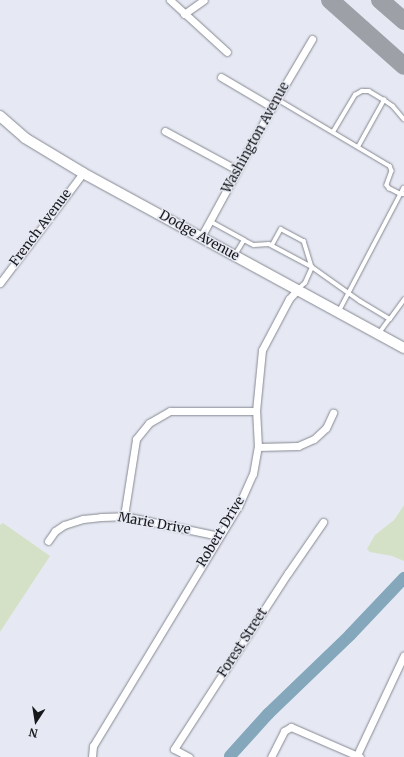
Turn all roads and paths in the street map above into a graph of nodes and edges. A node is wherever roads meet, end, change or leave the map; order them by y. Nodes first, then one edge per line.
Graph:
1 (170, 0) edge
2 (204, 0) edge
3 (184, 14) junction
4 (312, 39) dead end
5 (227, 52) dead end
6 (220, 77) dead end
7 (277, 99) junction
8 (384, 100) junction
9 (272, 107) junction
10 (1, 118) edge
11 (404, 119) edge
12 (165, 131) dead end
13 (333, 132) junction
14 (358, 147) junction
15 (237, 170) junction
16 (83, 172) junction
17 (404, 188) edge
18 (402, 194) edge
19 (210, 221) junction
20 (201, 237) junction
21 (244, 240) junction
22 (272, 245) junction
23 (234, 256) junction
24 (312, 267) junction
25 (0, 283) edge
26 (297, 290) junction
27 (349, 292) junction
28 (404, 300) edge
29 (338, 313) junction
30 (390, 319) junction
31 (378, 335) junction
32 (404, 348) edge
33 (256, 411) junction
34 (333, 413) dead end
35 (258, 447) junction
36 (124, 516) junction
37 (323, 522) dead end
38 (219, 536) junction
39 (48, 541) dead end
40 (404, 654) edge
41 (358, 756) edge
42 (92, 757) edge
43 (189, 757) edge
44 (272, 757) edge

1 - 3 street
2 - 3 street
3 - 5 street
4 - 7 street, Washington Avenue
6 - 9 street
7 - 9 street, Washington Avenue
7 - 13 lane
8 - 11 lane
8 - 13 lane
8 - 14 lane
9 - 15 street, Washington Avenue
10 - 16 main road, Dodge Avenue
12 - 15 street
13 - 14 lane
14 - 18 lane
15 - 19 street, Washington Avenue
16 - 20 main road, Dodge Avenue
16 - 25 street, French Avenue
17 - 18 lane
18 - 27 lane
19 - 20 street, Washington Avenue
19 - 21 lane
20 - 23 main road, Dodge Avenue
21 - 22 lane
21 - 23 lane
22 - 24 lane
22 - 24 lane
23 - 26 main road, Dodge Avenue
24 - 26 lane
24 - 27 lane
26 - 29 main road, Dodge Avenue
26 - 33 street, Robert Drive
27 - 29 lane
27 - 30 lane
28 - 30 lane
29 - 31 main road, Dodge Avenue
30 - 31 lane
31 - 32 main road, Dodge Avenue
33 - 35 street, Robert Drive
33 - 36 street
34 - 35 street
35 - 38 street, Robert Drive
36 - 38 street, Marie Drive
36 - 39 street, Marie Drive
37 - 43 street, Forest Street
38 - 42 street, Robert Drive
40 - 41 street
41 - 44 street

